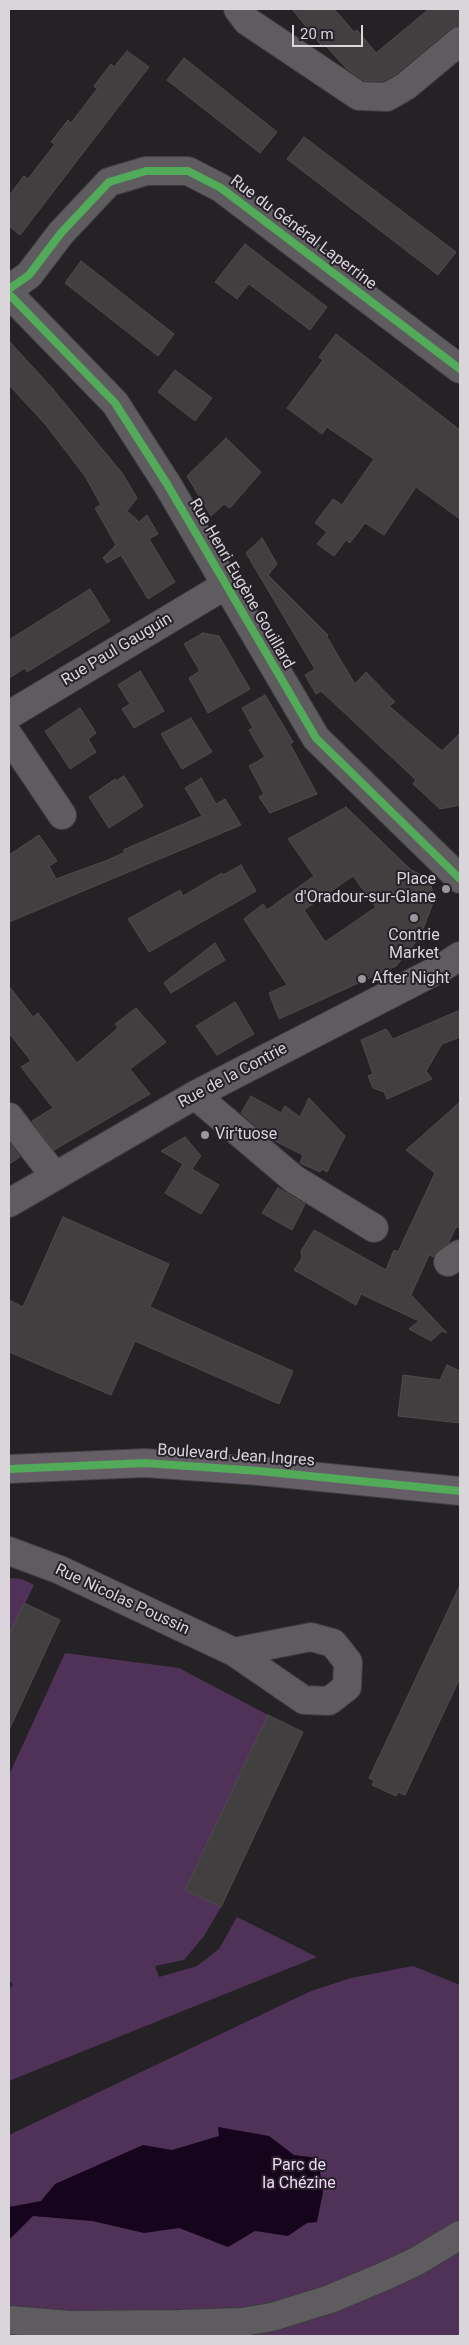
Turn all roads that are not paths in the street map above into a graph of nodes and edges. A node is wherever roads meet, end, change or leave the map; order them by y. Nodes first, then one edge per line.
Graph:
1 (238, 9) edge
2 (460, 41) edge
3 (9, 290) edge
4 (9, 294) edge
5 (460, 369) edge
6 (226, 585) junction
7 (9, 715) edge
8 (9, 736) edge
9 (62, 815) dead end
10 (460, 878) edge
11 (460, 956) edge
12 (195, 1095) junction
13 (9, 1117) edge
14 (54, 1175) junction
15 (9, 1203) edge
16 (374, 1228) dead end
17 (9, 1469) edge
18 (460, 1491) edge
19 (9, 1552) edge
20 (234, 1652) dead end
21 (460, 2235) edge
22 (9, 2320) edge

1 - 2 street
3 - 5 street, Rue du Général Laperrine
4 - 6 street, Rue Henri Eugène Gouillard
6 - 7 street, Rue Paul Gauguin
6 - 10 street, Rue Henri Eugène Gouillard
8 - 9 street
11 - 12 street, Rue de la Contrie
12 - 14 street, Rue de la Contrie
12 - 16 street
13 - 14 street
14 - 15 street, Rue de la Contrie
17 - 18 main road, Boulevard Jean Ingres
19 - 20 street, Rue Nicolas Poussin
21 - 22 street

